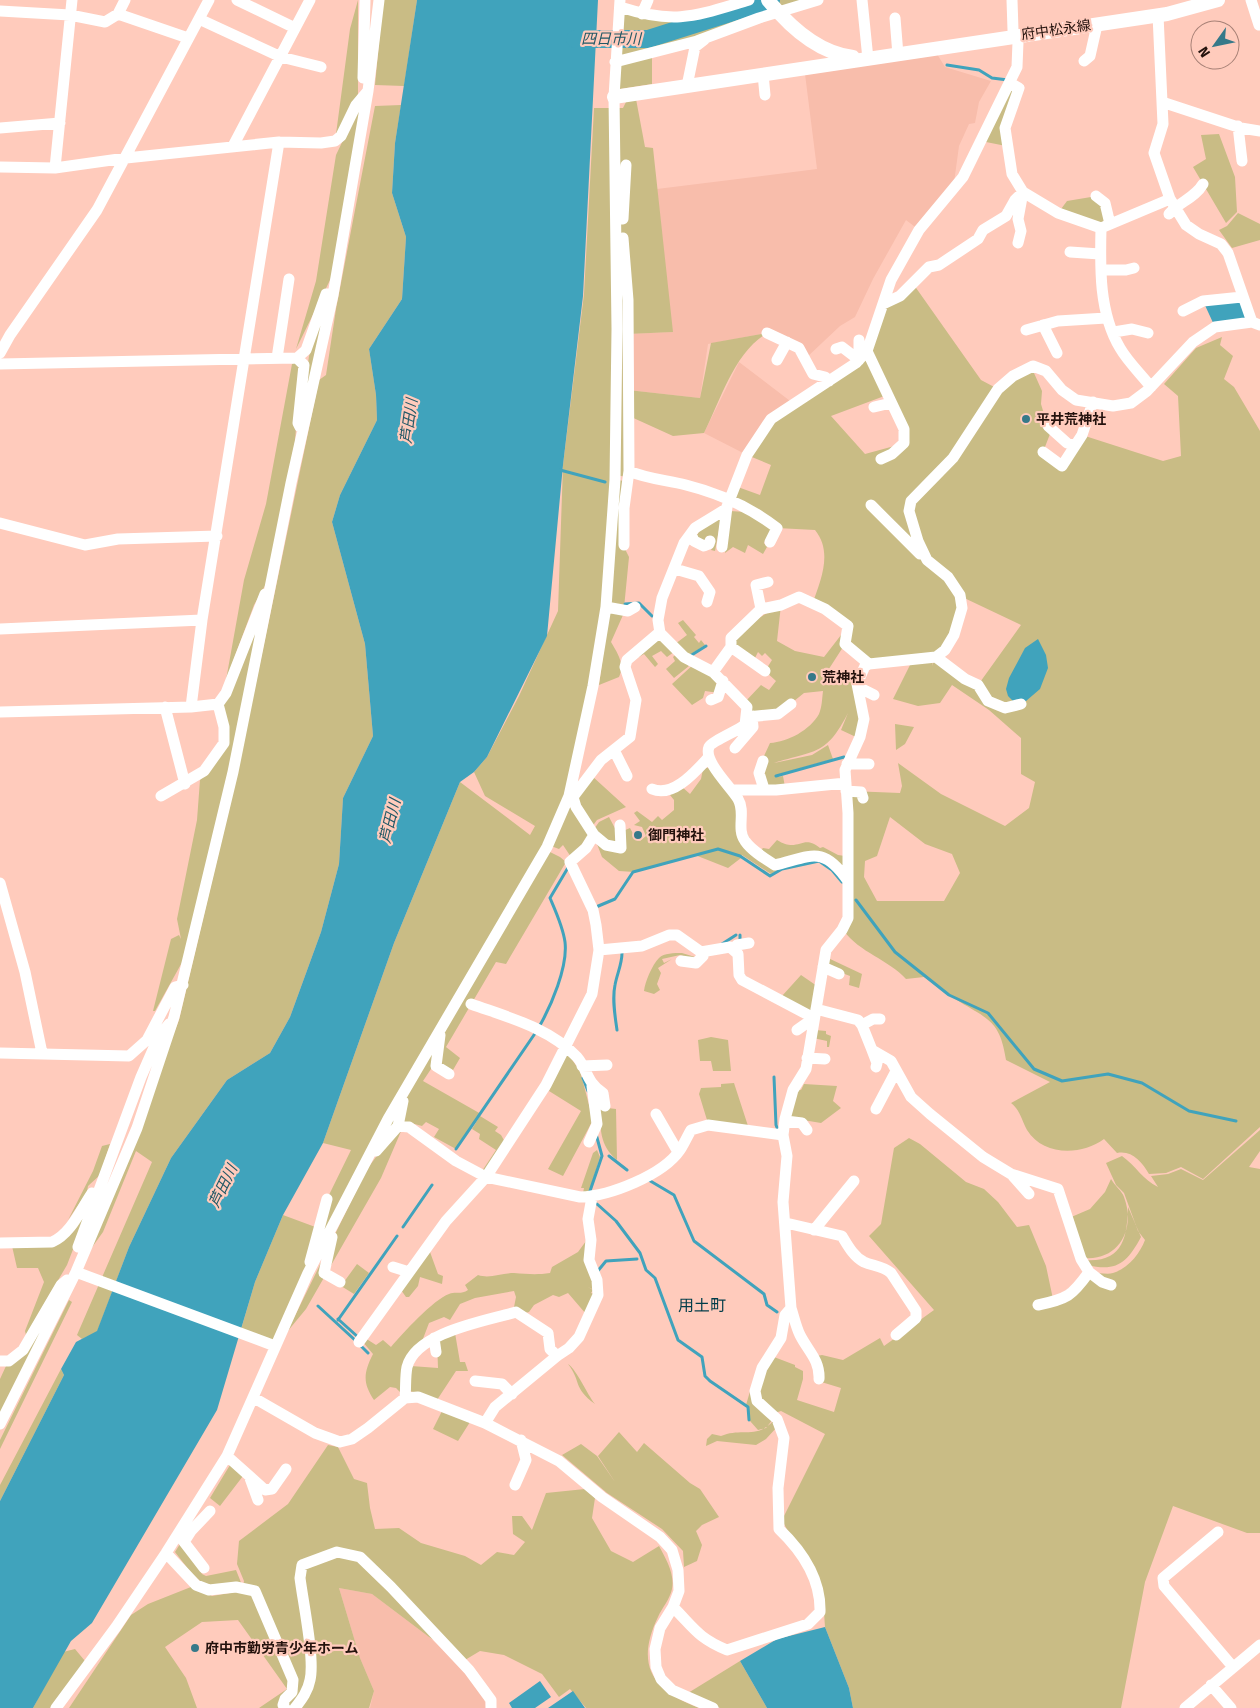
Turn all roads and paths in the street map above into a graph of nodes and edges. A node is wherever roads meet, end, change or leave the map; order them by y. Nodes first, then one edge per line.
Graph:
1 (72, 0) edge
2 (124, 0) edge
3 (209, 0) edge
4 (237, 0) edge
5 (365, 0) edge
6 (378, 0) edge
7 (648, 0) edge
8 (749, 0) edge
9 (818, 0) edge
10 (862, 0) edge
11 (1012, 0) edge
12 (1218, 0) edge
13 (1251, 0) edge
14 (305, 2) edge
15 (620, 3) edge
16 (4, 7) edge
17 (774, 7) edge
18 (118, 14) junction
19 (642, 14) junction
20 (70, 15) junction
21 (1158, 15) junction
22 (895, 18) dead end
23 (199, 19) junction
24 (1097, 25) junction
25 (1259, 25) edge
26 (295, 28) junction
27 (1016, 36) junction
28 (706, 37) junction
29 (188, 38) junction
30 (896, 55) junction
31 (281, 57) junction
32 (868, 58) junction
33 (616, 59) junction
34 (1084, 61) dead end
35 (321, 67) dead end
36 (763, 74) junction
37 (1010, 83) junction
38 (687, 86) junction
39 (368, 91) junction
40 (765, 95) dead end
41 (614, 97) junction
42 (1162, 102) junction
43 (60, 123) junction
44 (1238, 126) junction
45 (0, 128) edge
46 (1260, 131) edge
47 (279, 142) junction
48 (233, 146) junction
49 (126, 158) junction
50 (1242, 161) dead end
51 (626, 165) dead end
52 (0, 168) edge
53 (55, 168) junction
54 (1203, 184) dead end
55 (1031, 192) junction
56 (1096, 196) dead end
57 (1171, 206) junction
58 (1011, 220) dead end
59 (1106, 226) junction
60 (1018, 242) dead end
61 (620, 247) junction
62 (1070, 252) dead end
63 (1100, 254) junction
64 (1134, 268) dead end
65 (1101, 270) junction
66 (289, 279) dead end
67 (333, 294) junction
68 (1242, 297) junction
69 (883, 304) junction
70 (1182, 311) dead end
71 (1106, 318) junction
72 (1256, 324) edge
73 (1043, 325) junction
74 (1026, 330) dead end
75 (1114, 332) junction
76 (767, 333) dead end
77 (1148, 333) dead end
78 (859, 340) dead end
79 (787, 342) junction
80 (836, 350) dead end
81 (0, 353) edge
82 (1057, 353) dead end
83 (863, 355) junction
84 (277, 358) junction
85 (298, 358) junction
86 (245, 359) junction
87 (777, 360) dead end
88 (0, 364) edge
89 (829, 381) junction
90 (1151, 387) junction
91 (891, 402) junction
92 (1093, 402) junction
93 (874, 407) dead end
94 (1048, 426) dead end
95 (303, 431) junction
96 (1075, 445) junction
97 (1043, 452) dead end
98 (881, 460) dead end
99 (629, 471) junction
100 (728, 504) junction
101 (871, 505) dead end
102 (0, 523) edge
103 (691, 534) junction
104 (217, 536) junction
105 (710, 540) dead end
106 (770, 542) dead end
107 (624, 545) dead end
108 (722, 547) dead end
109 (927, 560) junction
110 (675, 569) junction
111 (768, 582) dead end
112 (269, 592) junction
113 (707, 602) dead end
114 (606, 607) junction
115 (761, 608) junction
116 (630, 612) dead end
117 (202, 620) junction
118 (0, 629) edge
119 (660, 632) junction
120 (731, 647) junction
121 (842, 657) dead end
122 (936, 657) junction
123 (867, 665) junction
124 (765, 671) dead end
125 (713, 672) junction
126 (723, 681) junction
127 (858, 687) junction
128 (874, 695) dead end
129 (711, 700) dead end
130 (218, 704) junction
131 (791, 704) dead end
132 (1020, 704) dead end
133 (191, 707) junction
134 (165, 708) junction
135 (0, 712) edge
136 (750, 717) junction
137 (735, 748) dead end
138 (614, 750) junction
139 (708, 758) junction
140 (763, 761) dead end
141 (847, 764) junction
142 (869, 764) dead end
143 (627, 776) dead end
144 (185, 784) junction
145 (846, 787) junction
146 (764, 789) junction
147 (732, 790) junction
148 (661, 792) dead end
149 (161, 796) dead end
150 (571, 796) junction
151 (863, 798) dead end
152 (620, 826) dead end
153 (594, 835) junction
154 (848, 881) junction
155 (0, 884) edge
156 (749, 943) dead end
157 (734, 948) junction
158 (599, 950) junction
159 (702, 952) junction
160 (681, 961) dead end
161 (823, 967) junction
162 (839, 974) dead end
163 (183, 985) junction
164 (471, 1004) dead end
165 (815, 1014) junction
166 (174, 1017) junction
167 (880, 1019) dead end
168 (867, 1025) junction
169 (441, 1029) junction
170 (797, 1030) dead end
171 (811, 1032) junction
172 (823, 1034) dead end
173 (566, 1046) junction
174 (872, 1050) junction
175 (0, 1053) edge
176 (42, 1053) junction
177 (129, 1056) junction
178 (807, 1058) junction
179 (826, 1059) dead end
180 (607, 1065) dead end
181 (582, 1066) junction
182 (876, 1067) dead end
183 (896, 1071) junction
184 (449, 1074) dead end
185 (141, 1076) junction
186 (592, 1086) junction
187 (402, 1096) junction
188 (904, 1101) dead end
189 (605, 1106) dead end
190 (876, 1109) dead end
191 (928, 1112) junction
192 (656, 1114) dead end
193 (786, 1121) junction
194 (398, 1126) junction
195 (807, 1130) dead end
196 (946, 1131) dead end
197 (782, 1135) junction
198 (589, 1142) dead end
199 (678, 1152) junction
200 (370, 1155) junction
201 (1012, 1174) junction
202 (486, 1177) junction
203 (854, 1181) dead end
204 (96, 1193) junction
205 (1029, 1194) dead end
206 (592, 1197) junction
207 (327, 1199) dead end
208 (786, 1223) junction
209 (335, 1224) junction
210 (814, 1230) junction
211 (0, 1243) edge
212 (393, 1267) dead end
213 (409, 1272) junction
214 (1090, 1272) junction
215 (80, 1273) junction
216 (308, 1273) junction
217 (340, 1282) dead end
218 (1111, 1285) dead end
219 (1038, 1305) dead end
220 (791, 1308) junction
221 (896, 1336) dead end
222 (434, 1338) junction
223 (359, 1342) dead end
224 (272, 1345) junction
225 (436, 1352) dead end
226 (557, 1356) junction
227 (0, 1360) edge
228 (819, 1379) dead end
229 (475, 1381) dead end
230 (512, 1394) junction
231 (254, 1398) junction
232 (405, 1398) junction
233 (485, 1423) junction
234 (0, 1424) edge
235 (521, 1440) junction
236 (227, 1456) junction
237 (286, 1470) dead end
238 (249, 1476) junction
239 (514, 1485) dead end
240 (258, 1500) dead end
241 (210, 1511) dead end
242 (187, 1529) junction
243 (1218, 1532) dead end
244 (166, 1553) junction
245 (204, 1568) dead end
246 (674, 1607) junction
247 (1260, 1645) edge
248 (1233, 1667) junction
249 (1211, 1685) junction
250 (56, 1708) edge
251 (285, 1708) edge
252 (296, 1708) edge
253 (491, 1708) edge
254 (713, 1708) edge
255 (1185, 1708) edge
256 (1231, 1708) edge

1 - 20 street
2 - 18 street
3 - 23 street
4 - 26 street
5 - 39 street
6 - 39 street
7 - 19 street
8 - 19 street
9 - 17 street
10 - 32 street
11 - 27 street
12 - 21 main road, 府中松永線
13 - 25 street
14 - 26 street
15 - 19 street
15 - 33 street
16 - 20 street
17 - 28 street
17 - 32 main road, 府中松永線
18 - 20 street
18 - 29 street
20 - 43 street
21 - 24 main road, 府中松永線
21 - 42 street
22 - 30 street
23 - 29 street
23 - 31 street
24 - 27 main road, 府中松永線
24 - 34 street
26 - 31 street
27 - 30 main road, 府中松永線
27 - 37 street
28 - 33 street
28 - 38 street
29 - 49 street
30 - 32 main road, 府中松永線
31 - 35 street
31 - 48 street
32 - 36 main road, 府中松永線
33 - 41 street
36 - 38 main road, 府中松永線
36 - 40 street
37 - 55 street
37 - 69 street
38 - 41 main road, 府中松永線
39 - 47 street
39 - 67 street
41 - 61 street
42 - 44 street
42 - 57 street
43 - 45 street
43 - 53 street
44 - 46 street
44 - 50 street
47 - 48 street
47 - 86 street
48 - 49 street
49 - 53 street
49 - 81 street
51 - 61 street
52 - 53 street
54 - 57 street
55 - 58 street
55 - 59 street
55 - 60 street
55 - 69 street
56 - 59 street
57 - 59 street
57 - 68 street
59 - 63 street
61 - 99 street
61 - 114 street
62 - 63 street
63 - 65 street
64 - 65 street
65 - 71 street
66 - 84 street
67 - 85 street
67 - 95 street
68 - 70 street
68 - 72 street
69 - 83 street
71 - 73 street
71 - 75 street
72 - 90 street
73 - 74 street
73 - 82 street
75 - 77 street
75 - 90 street
76 - 79 street
78 - 83 street
79 - 87 street
79 - 89 street
80 - 83 street
83 - 89 street
83 - 91 street
84 - 85 street
84 - 86 street
85 - 95 street
86 - 88 street
86 - 104 street
89 - 100 street
90 - 92 street
91 - 93 street
91 - 98 street
92 - 96 street
92 - 109 street
94 - 96 street
95 - 112 street
96 - 97 street
99 - 100 street
99 - 107 street
100 - 103 street
100 - 106 street
100 - 108 street
101 - 109 street
102 - 104 street
103 - 105 street
103 - 110 street
104 - 117 street
109 - 122 street
110 - 113 street
110 - 119 street
111 - 115 street
112 - 130 street
112 - 163 street
114 - 116 street
114 - 150 street
115 - 120 street
115 - 123 street
117 - 118 street
117 - 133 street
119 - 125 street
119 - 138 street
120 - 124 street
120 - 125 street
121 - 123 street
122 - 123 street
122 - 132 street
123 - 127 street
125 - 126 street
126 - 129 street
126 - 136 street
127 - 128 street
127 - 141 street
130 - 133 street
130 - 144 street
131 - 136 street
133 - 134 street
134 - 135 street
134 - 144 street
136 - 137 street
136 - 139 street
138 - 143 street
138 - 150 street
139 - 147 street
139 - 148 street
140 - 146 street
141 - 142 street
141 - 145 street
144 - 149 street
145 - 146 street
145 - 151 street
145 - 154 street
146 - 147 street
147 - 154 street
150 - 153 street
150 - 169 street
152 - 153 street
153 - 158 street
154 - 161 street
155 - 176 street
156 - 157 street
157 - 159 street
157 - 165 street
158 - 159 street
158 - 173 street
159 - 160 street
161 - 162 street
161 - 165 street
163 - 166 street
163 - 177 street
164 - 173 street
165 - 168 street
165 - 170 street
165 - 171 street
166 - 185 street
166 - 215 street
167 - 168 street
168 - 174 street
169 - 184 street
169 - 187 street
171 - 172 street
171 - 178 street
173 - 181 street
173 - 202 street
174 - 182 street
174 - 183 street
175 - 176 street
176 - 177 street
177 - 185 street
178 - 179 street
178 - 193 street
180 - 181 street
181 - 186 street
183 - 188 street
183 - 190 street
183 - 191 street
185 - 204 street
186 - 189 street
186 - 198 street
187 - 194 street
187 - 200 street
191 - 196 street
191 - 201 street
192 - 199 street
193 - 195 street
193 - 197 street
194 - 200 street
194 - 202 street
197 - 199 street
197 - 208 street
199 - 206 street
200 - 209 street
201 - 205 street
201 - 214 street
202 - 206 street
202 - 213 street
203 - 210 street
204 - 211 street
204 - 215 street
206 - 226 street
207 - 216 street
208 - 210 street
208 - 220 street
209 - 216 street
209 - 217 street
210 - 221 street
212 - 213 street
213 - 223 street
214 - 218 street
214 - 219 street
215 - 224 street
215 - 227 street
215 - 234 street
216 - 224 street
220 - 228 street
220 - 246 street
222 - 225 street
222 - 226 street
222 - 232 street
224 - 231 street
226 - 230 street
229 - 230 street
230 - 233 street
231 - 232 street
231 - 236 street
232 - 233 street
233 - 235 street
235 - 239 street
235 - 246 street
236 - 238 street
236 - 242 street
237 - 238 street
238 - 240 street
241 - 242 street
242 - 244 street
242 - 245 street
243 - 248 street
244 - 250 street
244 - 251 street
246 - 254 street
247 - 248 street
248 - 249 street
249 - 255 street
249 - 256 street
252 - 253 street

